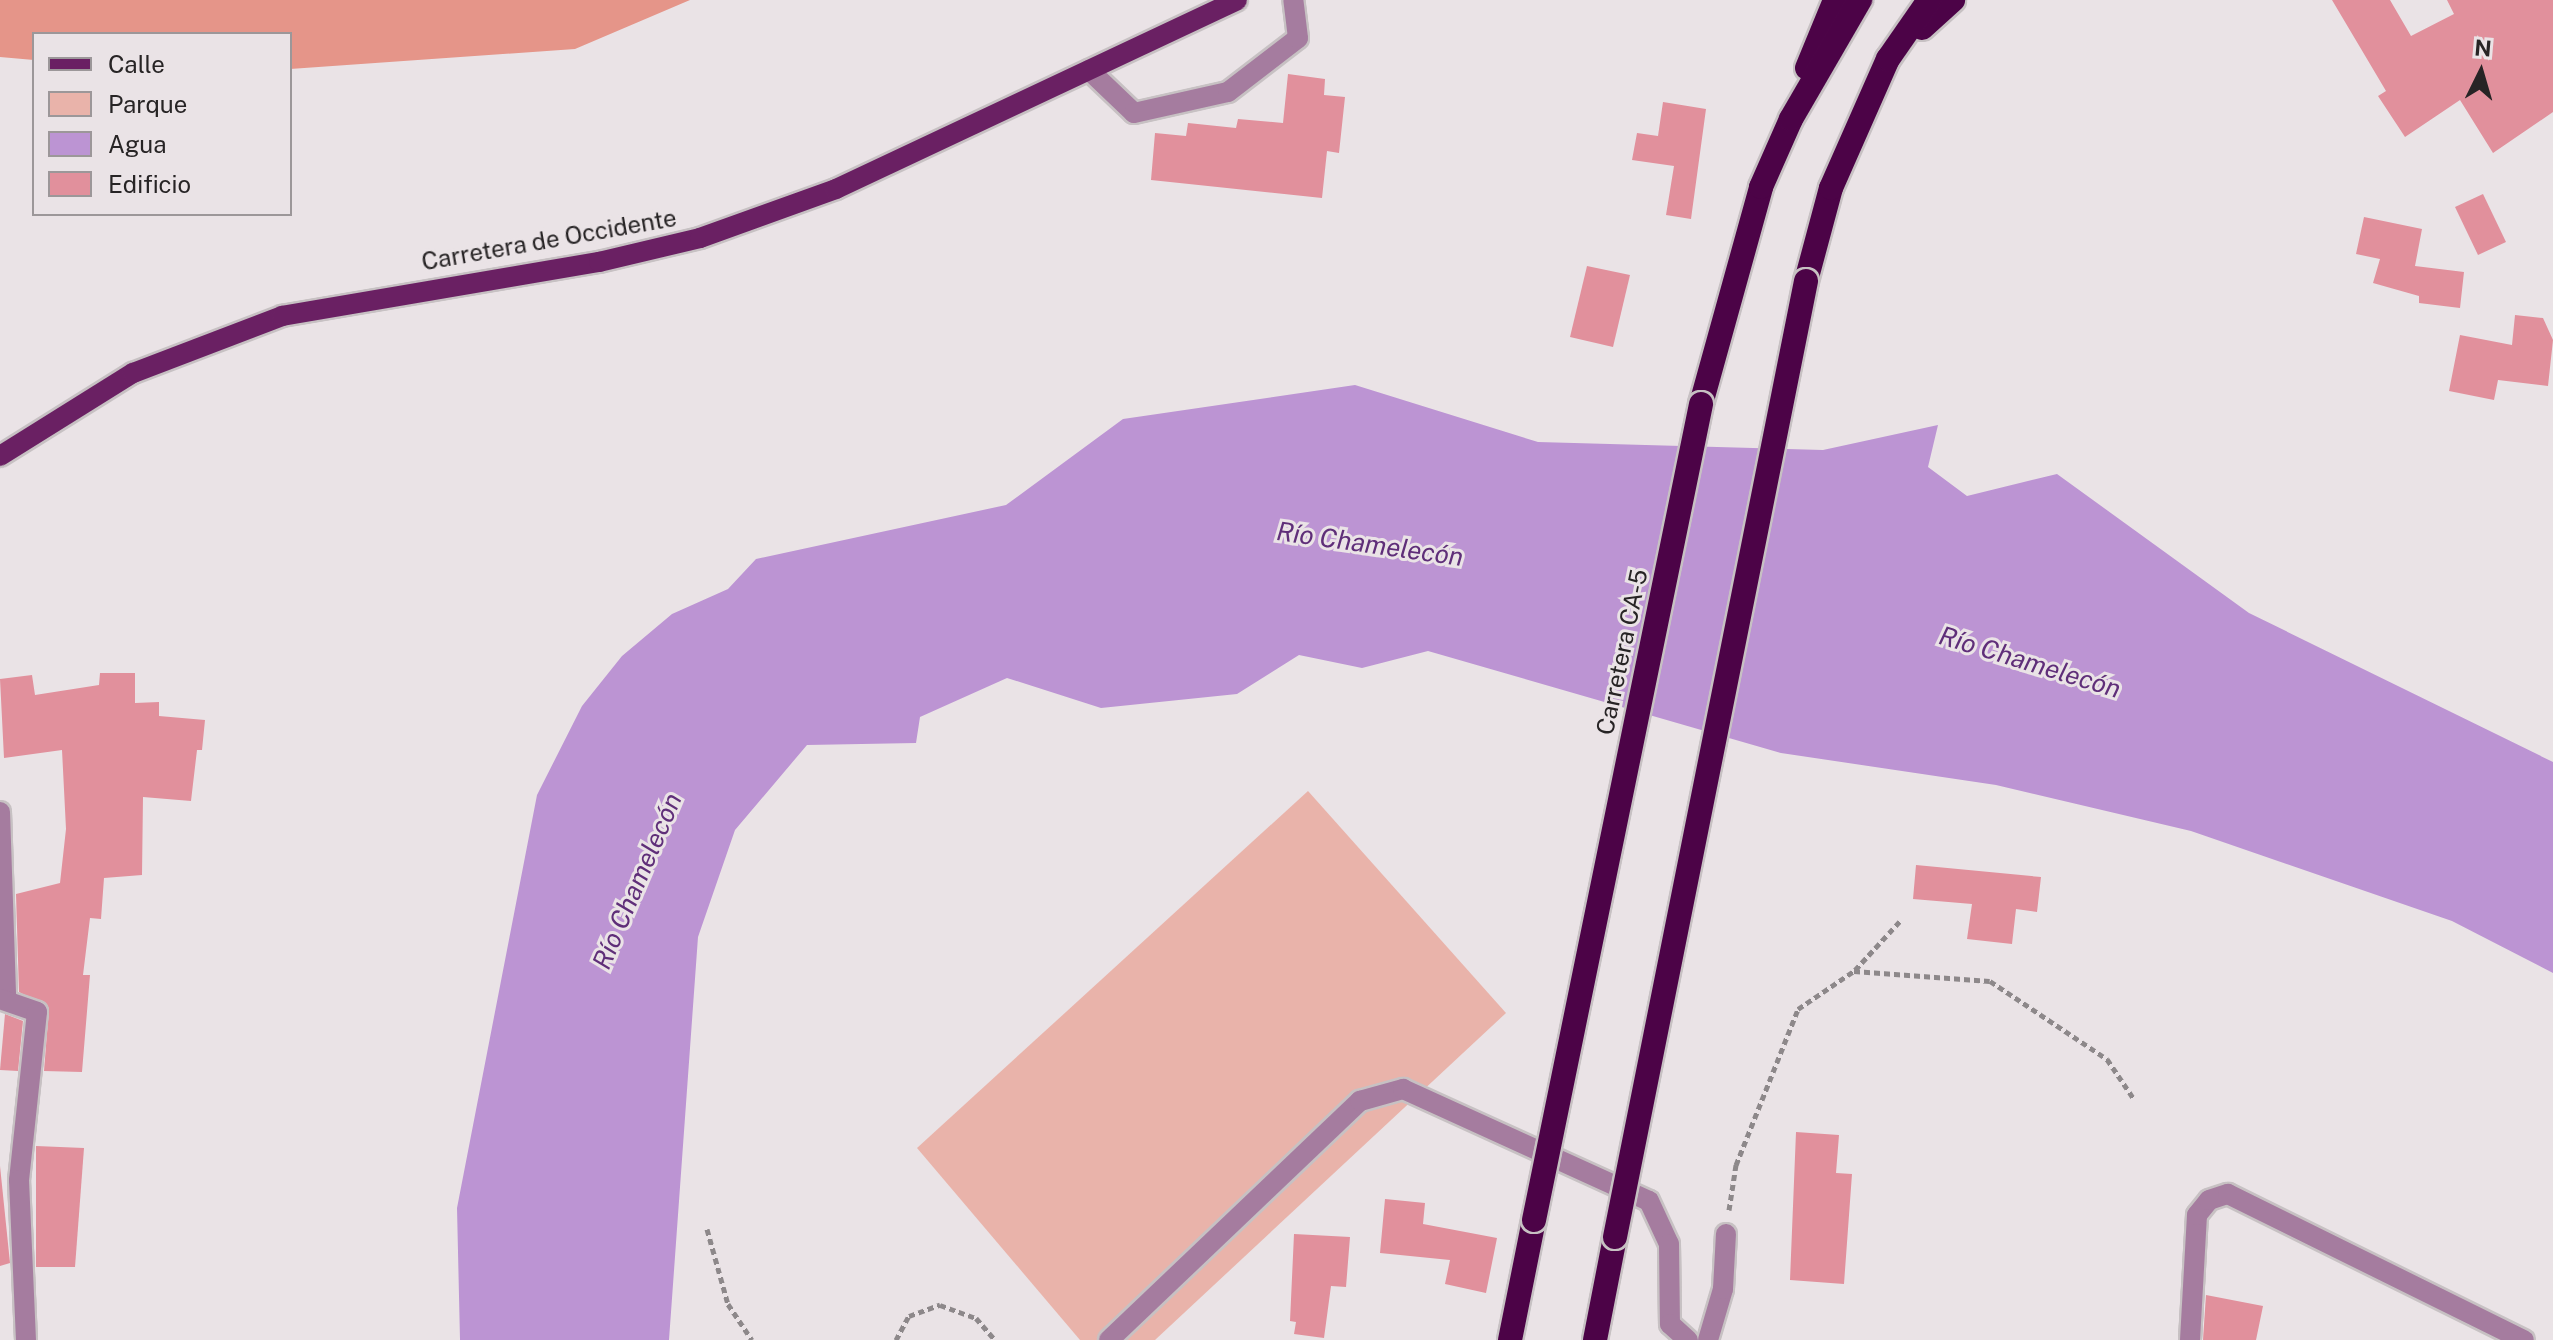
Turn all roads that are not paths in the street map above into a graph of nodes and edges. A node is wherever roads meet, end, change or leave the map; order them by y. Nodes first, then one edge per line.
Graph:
1 (1237, 0) edge
2 (1293, 0) edge
3 (1835, 0) edge
4 (1860, 0) edge
5 (1929, 0) edge
6 (1953, 0) edge
7 (1888, 59) junction
8 (1089, 70) junction
9 (1791, 119) junction
10 (0, 456) edge
11 (0, 812) edge
12 (3, 998) edge
13 (10, 1184) edge
14 (1726, 1234) road end
15 (26, 1340) edge
16 (1109, 1340) edge
17 (1510, 1340) edge
18 (1595, 1340) edge
19 (1688, 1340) edge
20 (1708, 1340) edge
21 (2190, 1340) edge
22 (2524, 1340) edge

1 - 8 main road, Carretera de Occidente
2 - 8 street
3 - 9 highway
4 - 9 highway, Carretera CA-5
5 - 7 highway
6 - 7 highway
7 - 18 highway, bridge
8 - 10 main road, Carretera de Occidente
9 - 17 highway, Carretera CA-5, bridge
11 - 12 street
12 - 13 street
13 - 15 street
14 - 20 street
16 - 19 street
21 - 22 street

